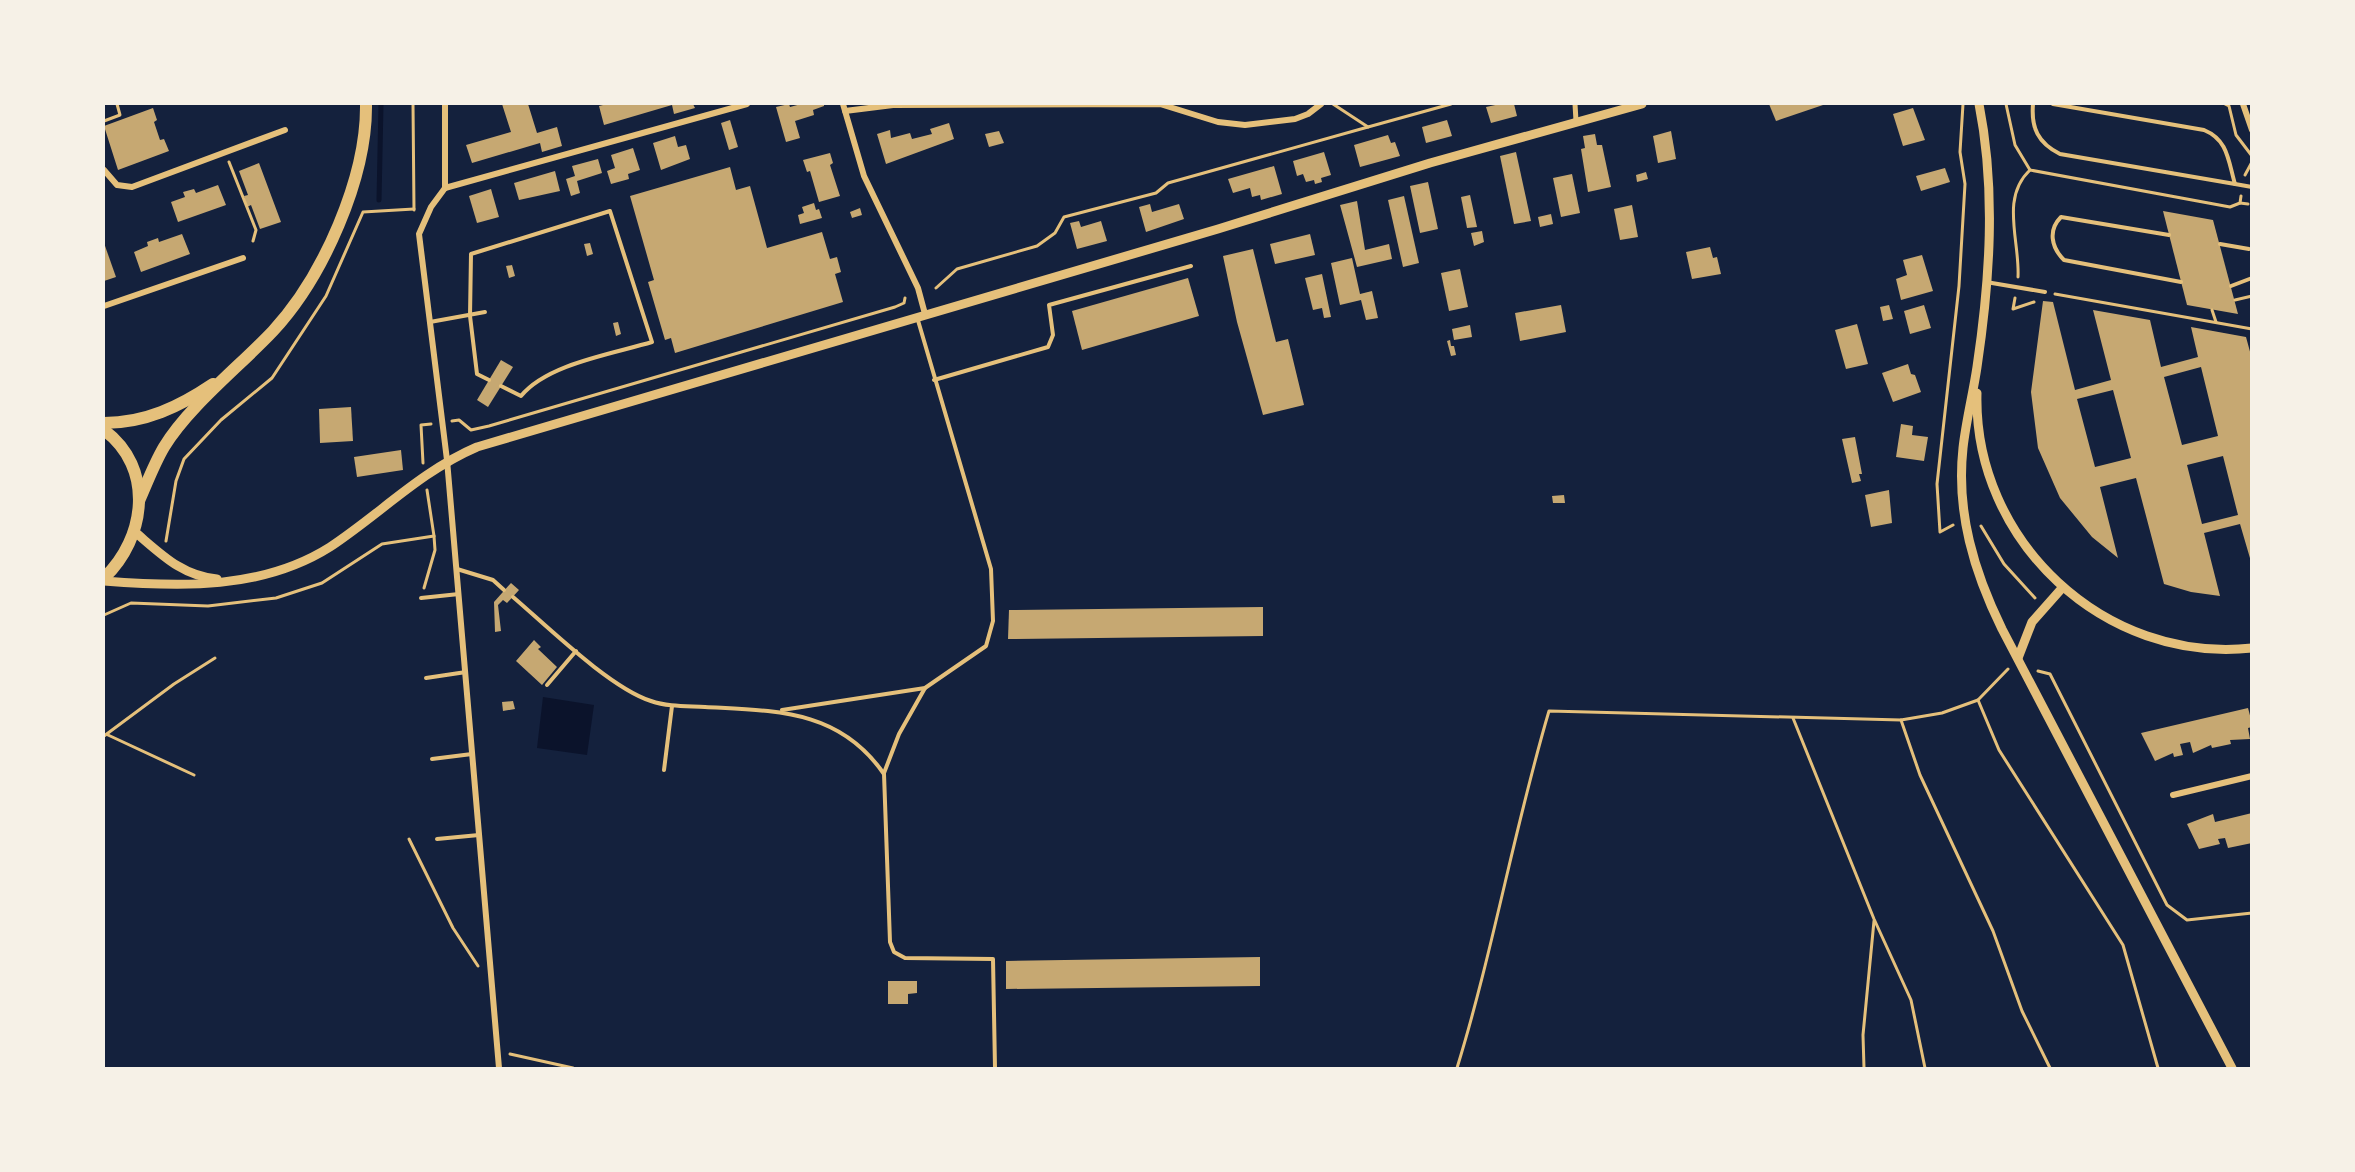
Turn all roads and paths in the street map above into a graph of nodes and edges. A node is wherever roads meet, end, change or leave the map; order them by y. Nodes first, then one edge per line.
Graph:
1 (117, 104) edge
2 (366, 104) edge
3 (413, 104) edge
4 (445, 104) edge
5 (747, 104) edge
6 (843, 104) edge
7 (1160, 104) edge
8 (1321, 104) edge
9 (1333, 104) edge
10 (1450, 104) edge
11 (1575, 104) edge
12 (1642, 104) edge
13 (1964, 104) edge
14 (1979, 104) edge
15 (2006, 104) edge
16 (2035, 104) edge
17 (2053, 104) edge
18 (2225, 104) edge
19 (2242, 104) edge
20 (845, 111) junction
21 (104, 121) edge
22 (1576, 121) junction
23 (1368, 127) junction
24 (285, 130) dead end
25 (2252, 130) edge
26 (2252, 156) edge
27 (229, 162) dead end
28 (2252, 162) edge
29 (104, 170) edge
30 (2030, 170) junction
31 (2244, 177) dead end
32 (2235, 184) junction
33 (2252, 187) edge
34 (445, 188) junction
35 (2241, 194) dead end
36 (2240, 202) junction
37 (2248, 204) dead end
38 (2169, 235) dead end
39 (253, 241) dead end
40 (2220, 244) dead end
41 (2249, 249) dead end
42 (243, 258) dead end
43 (1191, 266) dead end
44 (2252, 278) edge
45 (1985, 282) junction
46 (2181, 282) dead end
47 (2231, 286) dead end
48 (2017, 287) junction
49 (936, 288) dead end
50 (2045, 292) joint
51 (2252, 296) edge
52 (905, 298) dead end
53 (2044, 298) dead end
54 (2235, 300) dead end
55 (104, 306) edge
56 (2212, 310) dead end
57 (485, 312) dead end
58 (920, 315) junction
59 (470, 316) junction
60 (430, 322) junction
61 (2216, 323) junction
62 (2252, 329) edge
63 (1977, 367) junction
64 (234, 370) junction
65 (489, 380) dead end
66 (934, 380) junction
67 (501, 386) dead end
68 (459, 420) dead end
69 (104, 423) edge
70 (421, 425) dead end
71 (104, 430) edge
72 (423, 460) dead end
73 (447, 460) junction
74 (139, 501) junction
75 (1963, 522) junction
76 (1980, 524) dead end
77 (135, 532) junction
78 (434, 536) dead end
79 (164, 548) dead end
80 (457, 569) junction
81 (104, 579) edge
82 (235, 580) junction
83 (2063, 587) junction
84 (504, 590) dead end
85 (459, 594) junction
86 (513, 597) dead end
87 (421, 598) joint
88 (2035, 598) dead end
89 (148, 605) dead end
90 (104, 615) edge
91 (2252, 648) edge
92 (576, 651) junction
93 (215, 658) dead end
94 (2018, 658) junction
95 (466, 672) junction
96 (426, 678) dead end
97 (547, 685) dead end
98 (925, 688) junction
99 (1978, 700) junction
100 (672, 706) junction
101 (780, 711) junction
102 (1793, 718) junction
103 (1901, 720) junction
104 (108, 735) junction
105 (104, 736) edge
106 (472, 754) junction
107 (432, 759) dead end
108 (664, 770) dead end
109 (884, 774) junction
110 (194, 775) dead end
111 (2252, 776) edge
112 (2173, 795) dead end
113 (479, 835) junction
114 (409, 839) dead end
115 (437, 839) dead end
116 (2252, 913) edge
117 (1874, 919) junction
118 (493, 988) junction
119 (498, 1051) junction
120 (499, 1068) edge
121 (573, 1068) edge
122 (995, 1068) edge
123 (1457, 1068) edge
124 (1864, 1068) edge
125 (1925, 1068) edge
126 (2050, 1068) edge
127 (2158, 1068) edge
128 (2232, 1068) edge

1 - 21 path
2 - 64 main road
3 - 79 path
4 - 34 street
5 - 34 street
6 - 20 street
7 - 8 street
7 - 20 street
9 - 23 path
10 - 23 path
11 - 22 street
12 - 22 street
13 - 75 path
14 - 45 street
15 - 30 path
16 - 32 lane
17 - 32 lane
18 - 26 path
19 - 25 street
20 - 58 street
22 - 58 street
23 - 49 path
24 - 29 street
27 - 39 path
28 - 31 path
30 - 36 path
30 - 48 path
32 - 33 lane
34 - 60 street
35 - 36 path
36 - 37 path
38 - 46 lane
40 - 41 lane
42 - 55 street
43 - 66 lane
44 - 47 lane
45 - 48 lane
45 - 63 street
48 - 50 lane
48 - 53 path
50 - 61 path
51 - 54 path
52 - 68 path
56 - 61 path
57 - 59 lane
58 - 66 lane
58 - 73 street
59 - 60 lane
59 - 65 lane
59 - 67 lane
60 - 73 street
61 - 62 path
63 - 75 street
63 - 83 street
64 - 69 main road
64 - 74 main road
66 - 98 lane
70 - 72 path
71 - 74 main road
73 - 80 street
73 - 82 street
74 - 77 main road
75 - 94 street
76 - 88 path
77 - 81 main road
77 - 82 street
78 - 87 path
80 - 84 lane
80 - 85 street
81 - 82 street
83 - 91 street
83 - 94 street
85 - 87 lane
85 - 95 street
86 - 92 lane
89 - 90 path
92 - 97 lane
92 - 100 lane
93 - 104 path
94 - 99 path
94 - 116 path
94 - 128 street
95 - 96 lane
95 - 106 street
98 - 101 lane
98 - 109 lane
99 - 103 path
99 - 127 path
100 - 101 lane
100 - 108 lane
101 - 109 lane
102 - 103 path
102 - 117 path
102 - 123 path
103 - 126 path
104 - 105 path
104 - 110 path
106 - 107 lane
106 - 113 street
109 - 122 lane
111 - 112 street
113 - 115 lane
113 - 118 street
114 - 118 path
117 - 124 path
117 - 125 path
118 - 119 street
119 - 120 street
119 - 121 path

